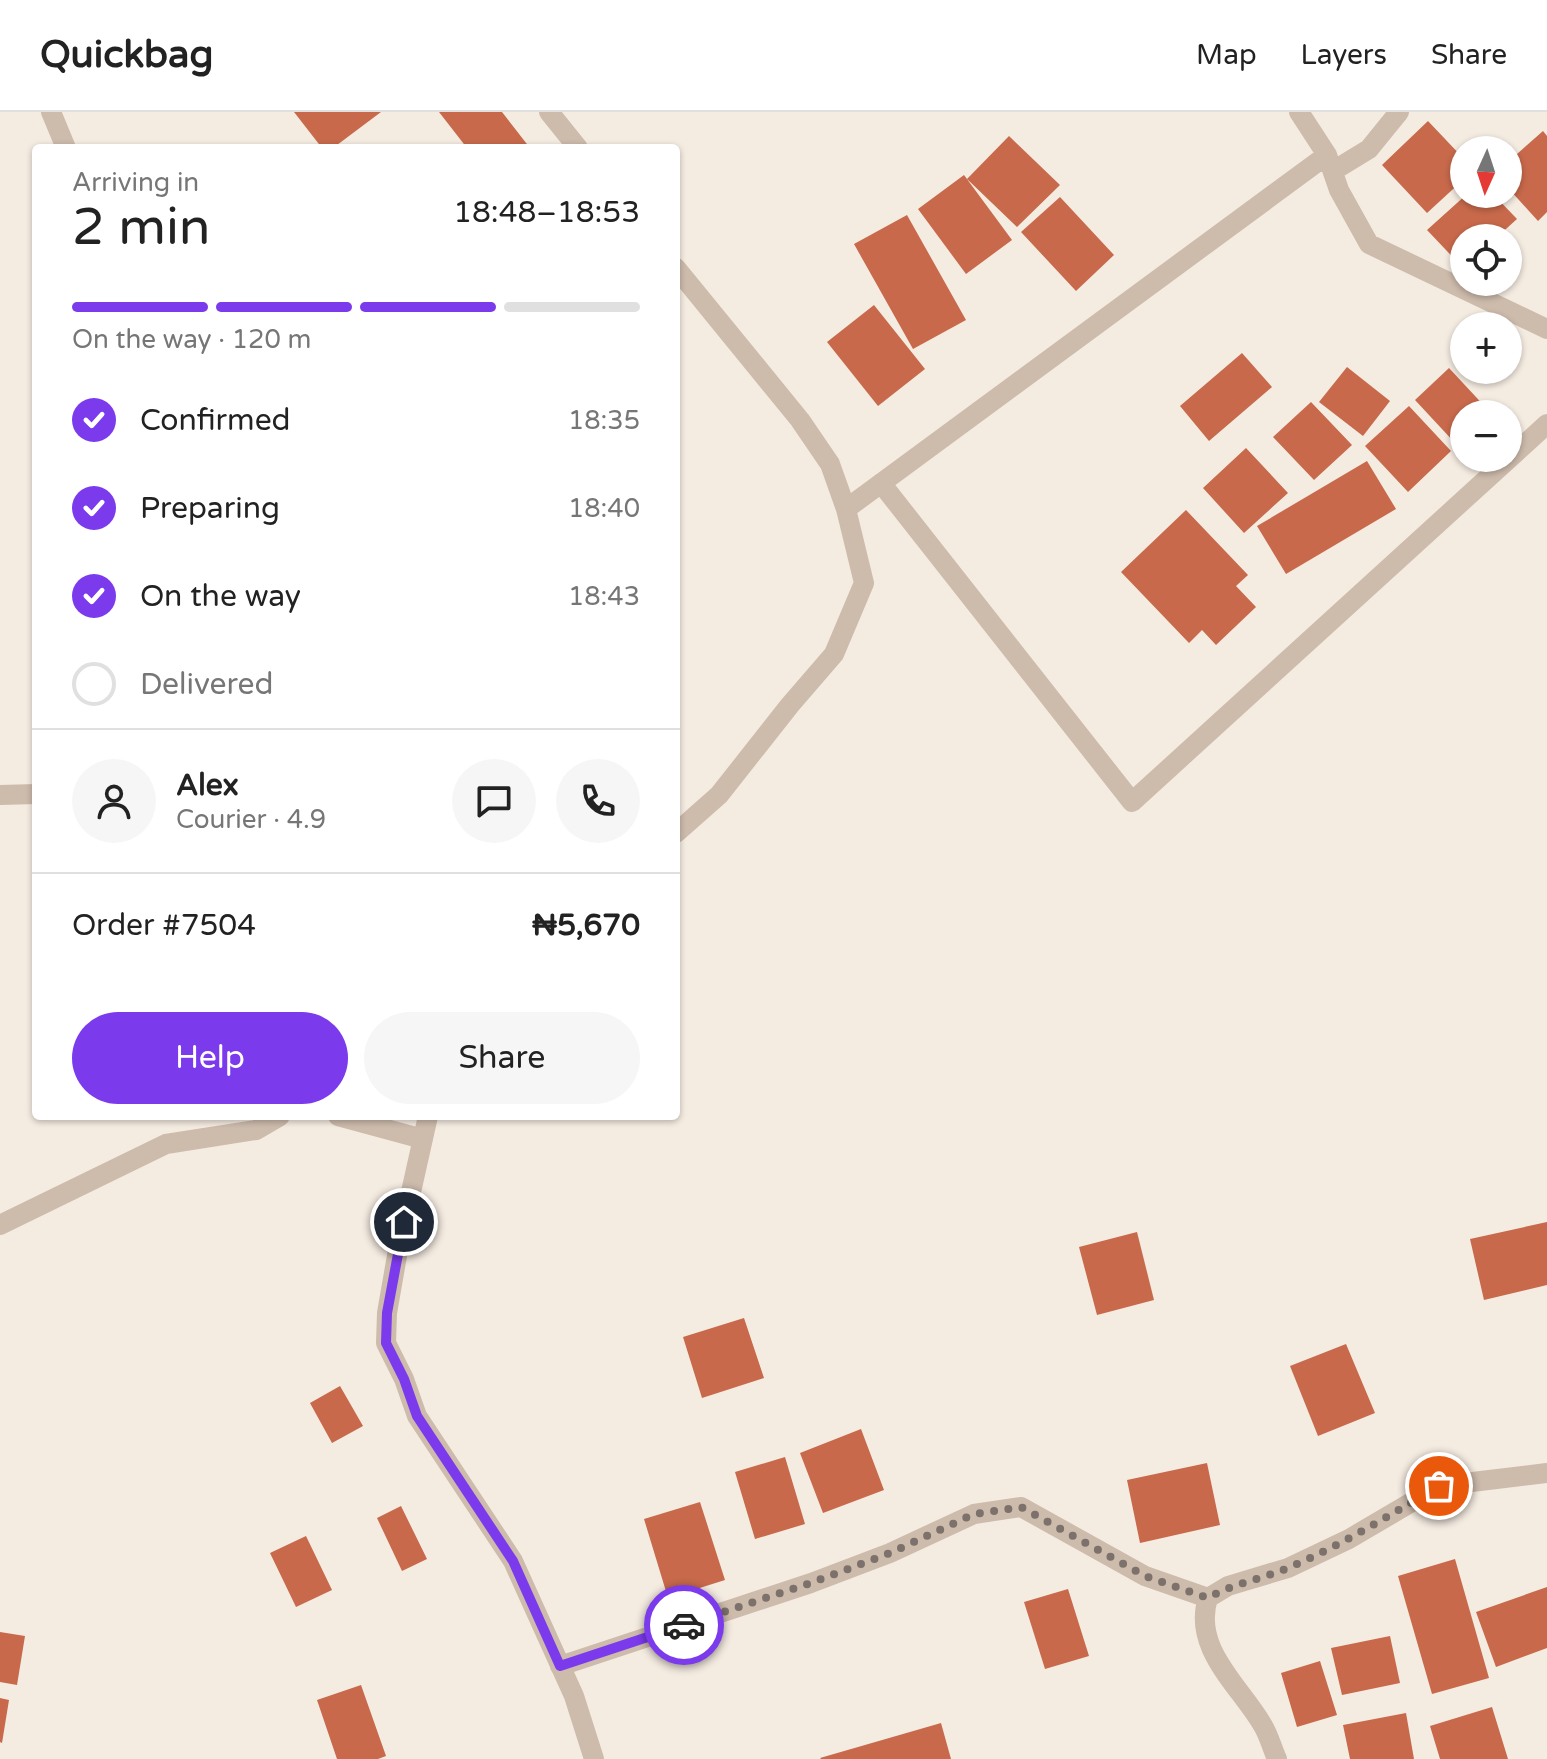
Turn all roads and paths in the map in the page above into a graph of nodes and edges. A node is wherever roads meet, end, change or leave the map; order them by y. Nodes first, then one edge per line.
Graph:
1 (51, 112) edge
2 (549, 112) edge
3 (1299, 112) edge
4 (1399, 112) edge
5 (64, 144) edge
6 (575, 144) edge
7 (1330, 163) junction
8 (680, 273) edge
9 (1547, 329) edge
10 (1547, 424) edge
11 (881, 483) junction
12 (846, 509) junction
13 (32, 794) edge
14 (0, 795) edge
15 (680, 829) edge
16 (273, 1120) edge
17 (353, 1120) edge
18 (427, 1120) edge
19 (423, 1139) junction
20 (0, 1225) edge
21 (1547, 1473) edge
22 (1208, 1598) junction
23 (560, 1666) junction
24 (594, 1759) edge
25 (1277, 1759) edge

1 - 5 street
2 - 6 street
3 - 7 street
4 - 7 street
7 - 9 street
7 - 11 street
8 - 12 street
10 - 11 street
11 - 12 street
12 - 15 street
13 - 14 street
16 - 20 street
17 - 19 street
18 - 19 street
19 - 23 street
21 - 22 street
22 - 23 street
22 - 25 street
23 - 24 street

